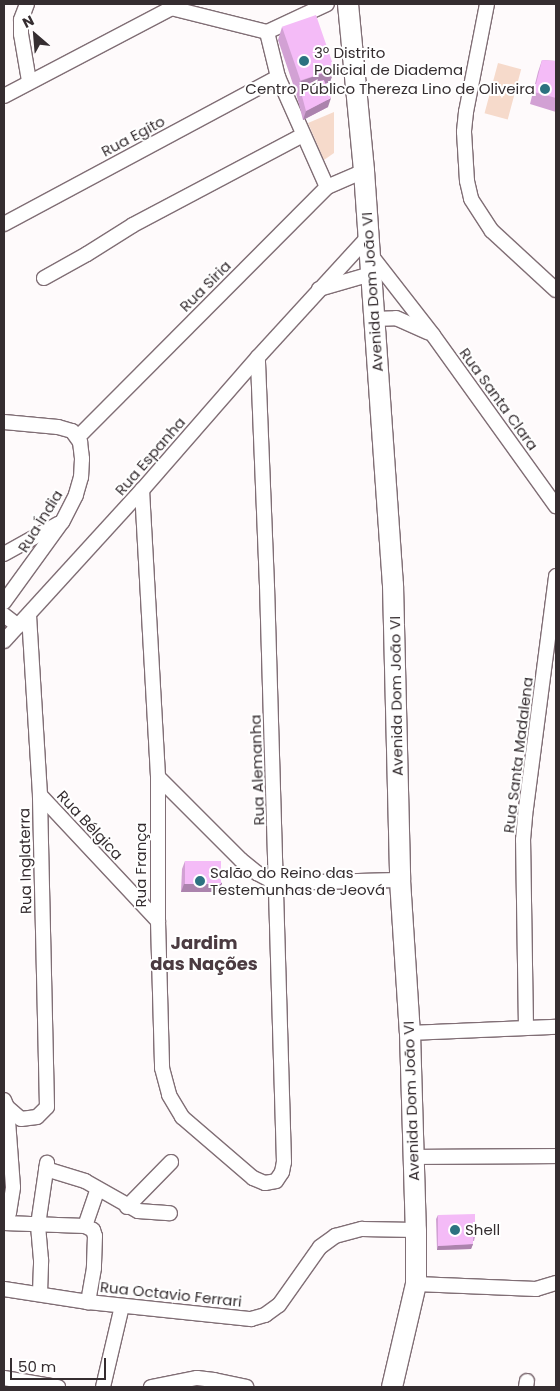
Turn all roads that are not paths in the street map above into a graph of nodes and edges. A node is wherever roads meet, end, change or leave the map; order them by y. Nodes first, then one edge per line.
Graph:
1 (27, 4) edge
2 (327, 4) edge
3 (348, 4) edge
4 (487, 4) edge
5 (175, 6) edge
6 (267, 32) junction
7 (278, 77) junction
8 (30, 81) junction
9 (4, 96) edge
10 (303, 135) junction
11 (364, 171) junction
12 (328, 187) junction
13 (4, 224) edge
14 (370, 255) junction
15 (44, 278) dead end
16 (318, 289) junction
17 (556, 290) edge
18 (400, 294) junction
19 (396, 318) junction
20 (373, 319) junction
21 (433, 335) junction
22 (258, 357) junction
23 (4, 422) edge
24 (78, 437) junction
25 (142, 490) junction
26 (556, 506) edge
27 (62, 522) junction
28 (4, 554) edge
29 (556, 576) edge
30 (4, 602) edge
31 (29, 614) junction
32 (4, 615) edge
33 (18, 626) junction
34 (4, 641) edge
35 (158, 777) junction
36 (40, 795) junction
37 (400, 880) junction
38 (276, 883) junction
39 (158, 921) junction
40 (556, 1027) edge
41 (526, 1028) junction
42 (410, 1034) junction
43 (5, 1104) edge
44 (556, 1156) edge
45 (413, 1157) junction
46 (171, 1162) dead end
47 (276, 1181) joint
48 (98, 1189) junction
49 (127, 1207) junction
50 (170, 1214) dead end
51 (4, 1222) edge
52 (38, 1225) junction
53 (85, 1226) junction
54 (416, 1230) junction
55 (556, 1283) edge
56 (416, 1284) junction
57 (4, 1289) edge
58 (40, 1293) junction
59 (88, 1302) junction
60 (122, 1306) junction
61 (4, 1378) edge
62 (58, 1387) edge
63 (103, 1387) edge
64 (151, 1387) edge
65 (246, 1387) edge
66 (392, 1387) edge

1 - 8 street
2 - 6 street
3 - 11 street, Avenida Dom João VI
4 - 17 street
5 - 6 street
5 - 8 street
6 - 7 street
7 - 10 street
7 - 13 street, Rua Egito
8 - 9 street
10 - 12 street
10 - 15 street
11 - 12 street, Rua Siria
11 - 14 street, Avenida Dom João VI
12 - 24 street, Rua Siria
14 - 16 street, Rua Espanha
14 - 16 street
14 - 18 street, Rua Santa Clara
14 - 20 street, Avenida Dom João VI
16 - 22 street, Rua Espanha
18 - 19 street
18 - 21 street, Rua Santa Clara
19 - 20 street, Rua Santa Clara
19 - 21 street, Rua Santa Clara
20 - 37 street, Avenida Dom João VI
21 - 26 street, Rua Santa Clara
22 - 25 street, Rua Espanha
22 - 38 street, Rua Alemanha
23 - 24 street
24 - 27 street, Rua Índia
25 - 31 street, Rua Espanha
25 - 35 street, Rua França
27 - 28 street
27 - 30 street, Rua Índia
29 - 41 street, Rua Santa Madalena
31 - 33 street, Rua Espanha
31 - 36 street, Rua Inglaterra
32 - 33 street
33 - 34 street, Rua Espanha
35 - 38 street
35 - 39 street, Rua França
36 - 39 street, Rua Bélgica
36 - 43 street, Rua Inglaterra
37 - 38 street
37 - 42 street, Avenida Dom João VI
38 - 47 street, Rua Alemanha
39 - 47 street, Rua França
40 - 41 street
41 - 42 street
42 - 45 street, Avenida Dom João VI
43 - 51 street
44 - 45 street
45 - 54 street, Avenida Dom João VI
46 - 49 street
48 - 49 street
48 - 52 street
48 - 53 street
49 - 50 street
51 - 52 street
52 - 53 street
52 - 58 street
53 - 59 street
54 - 56 street, Avenida Dom João VI
54 - 60 street, Rua Octavio Ferrari
55 - 56 street
56 - 66 street, Avenida Dom João VI
57 - 58 street, Rua Octavio Ferrari
58 - 59 street, Rua Octavio Ferrari
59 - 60 street, Rua Octavio Ferrari
60 - 63 street
61 - 62 street
64 - 65 street

